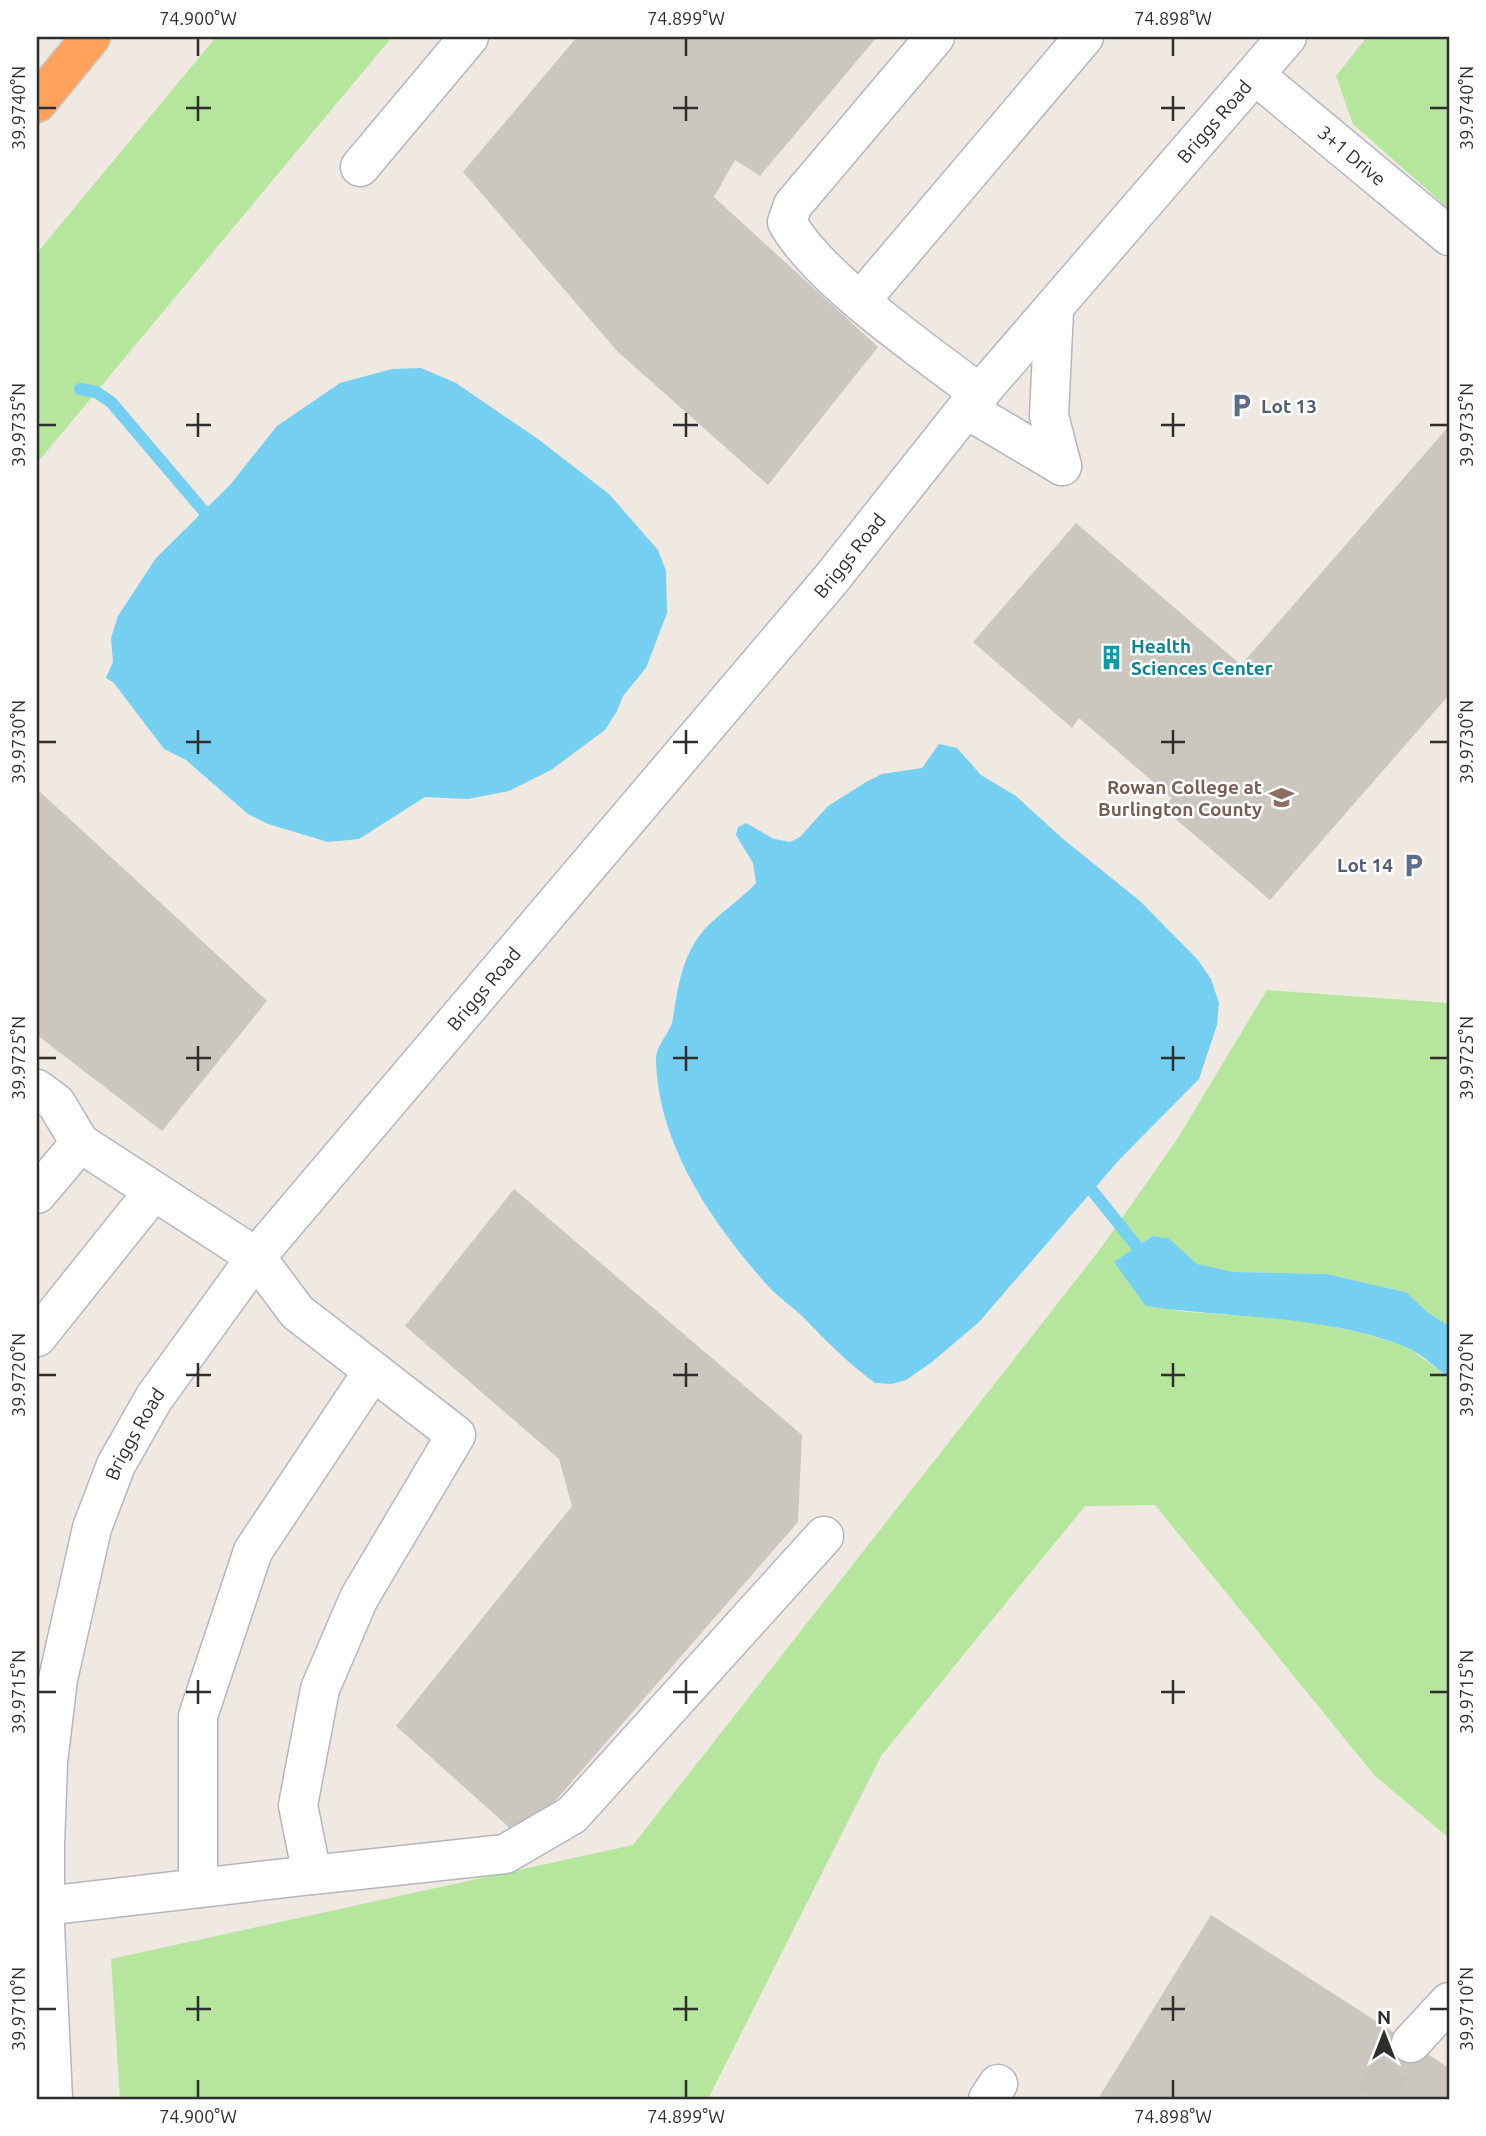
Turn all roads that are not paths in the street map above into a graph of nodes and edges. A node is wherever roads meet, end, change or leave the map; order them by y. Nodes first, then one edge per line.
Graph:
1 (91, 37) edge
2 (469, 37) edge
3 (935, 37) edge
4 (1084, 37) edge
5 (1287, 37) edge
6 (1255, 75) junction
7 (37, 103) edge
8 (360, 167) dead end
9 (1449, 236) edge
10 (861, 300) junction
11 (1054, 310) junction
12 (973, 402) junction
13 (37, 1089) edge
14 (80, 1143) junction
15 (155, 1191) junction
16 (37, 1194) edge
17 (256, 1257) junction
18 (37, 1337) edge
19 (373, 1371) junction
20 (824, 1536) dead end
21 (312, 1875) junction
22 (198, 1888) junction
23 (45, 1906) junction
24 (1449, 2002) edge
25 (1411, 2043) tunnel mouth
26 (53, 2099) edge

1 - 7 highway
2 - 8 street
3 - 10 street
4 - 10 street
5 - 6 street, Briggs Road
6 - 9 street, 3+1 Drive
6 - 11 street, Briggs Road
10 - 12 street
11 - 12 street, Briggs Road
11 - 12 street
12 - 17 street, Briggs Road
13 - 14 street
14 - 15 street
14 - 16 street
15 - 17 street
15 - 18 street
17 - 19 street
17 - 23 street, Briggs Road
19 - 21 street
19 - 22 street
20 - 21 street
21 - 22 street
22 - 23 street
23 - 26 street, Briggs Road
24 - 25 street

